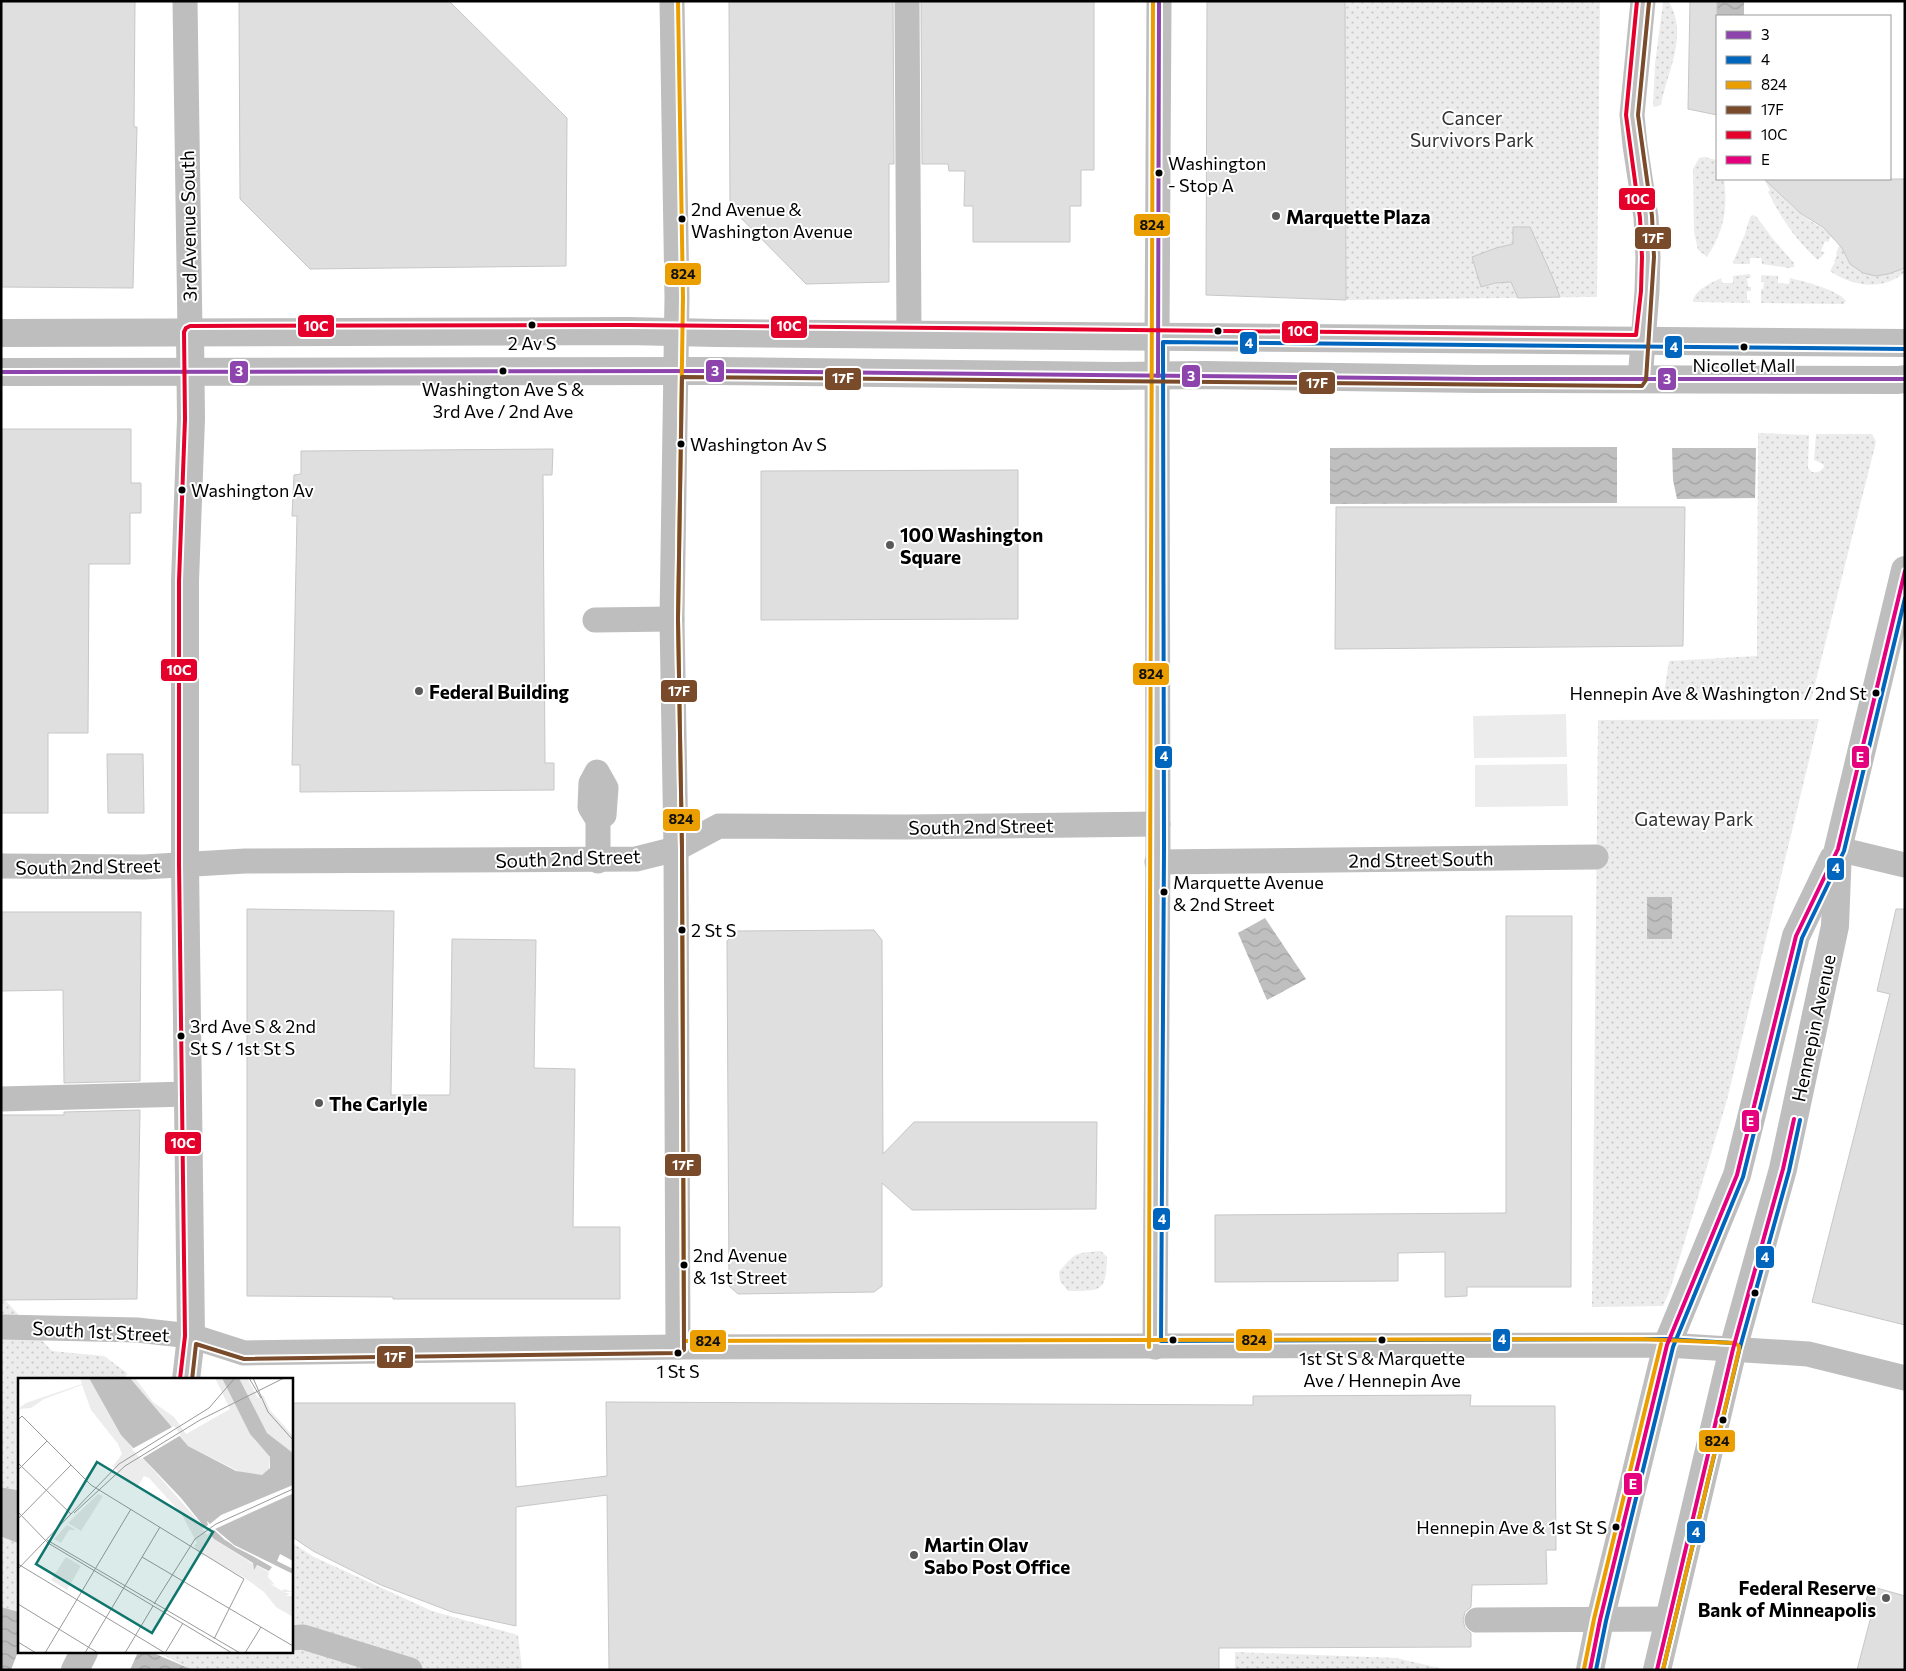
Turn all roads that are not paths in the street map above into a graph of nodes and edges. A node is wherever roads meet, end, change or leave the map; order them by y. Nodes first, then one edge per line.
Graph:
1 (185, 1) edge
2 (672, 1) edge
3 (907, 1) edge
4 (1159, 1) edge
5 (1643, 1) edge
6 (1, 332) edge
7 (190, 332) junction
8 (676, 332) junction
9 (908, 334) junction
10 (1157, 336) junction
11 (1642, 341) junction
12 (1905, 343) edge
13 (676, 371) junction
14 (1, 372) edge
15 (190, 373) junction
16 (1158, 376) junction
17 (1905, 379) edge
18 (1640, 380) junction
19 (1905, 570) edge
20 (672, 619) junction
21 (595, 620) dead end
22 (598, 820) dead end
23 (1158, 824) junction
24 (676, 849) junction
25 (1838, 849) junction
26 (1596, 857) dead end
27 (598, 861) junction
28 (1157, 862) junction
29 (185, 864) junction
30 (1905, 865) edge
31 (1, 866) edge
32 (188, 1094) junction
33 (1, 1099) edge
34 (13, 1327) edge
35 (191, 1336) junction
36 (1667, 1345) junction
37 (678, 1347) junction
38 (1155, 1347) junction
39 (1733, 1349) junction
40 (186, 1378) edge
41 (1905, 1378) edge
42 (1, 1500) edge
43 (18, 1503) edge
44 (1, 1523) edge
45 (18, 1530) edge
46 (1670, 1619) junction
47 (1477, 1620) dead end
48 (1600, 1620) junction
49 (295, 1633) edge
50 (83, 1654) edge
51 (75, 1670) edge
52 (410, 1670) edge
53 (1590, 1670) edge
54 (1657, 1670) edge

1 - 7 street, 3rd Avenue South
2 - 8 street
3 - 9 street
4 - 10 street
5 - 11 street
6 - 7 main road
7 - 8 main road
7 - 15 main road, 3rd Avenue South
8 - 9 main road
8 - 13 street
9 - 10 main road
10 - 11 main road
10 - 16 street
11 - 12 main road
11 - 18 street
13 - 15 main road
13 - 16 main road
13 - 20 street
14 - 15 main road
15 - 29 main road, 3rd Avenue South
16 - 18 main road
16 - 23 street
17 - 18 main road
19 - 25 main road, Hennepin Avenue
20 - 21 street
20 - 24 street
22 - 27 street
23 - 24 street, South 2nd Street
23 - 28 street
24 - 27 street, South 2nd Street
24 - 37 street
25 - 30 street
25 - 36 main road, Hennepin Avenue
25 - 39 main road, Hennepin Avenue
26 - 28 street, 2nd Street South
27 - 29 street, South 2nd Street
28 - 38 street
29 - 31 street, South 2nd Street
29 - 32 main road, 3rd Avenue South
32 - 33 street
32 - 35 main road, 3rd Avenue South
34 - 35 street, South 1st Street
35 - 37 street, South 1st Street
35 - 40 main road, 3rd Avenue South
36 - 38 street, South 1st Street
36 - 39 street, South 1st Street
36 - 48 main road, Hennepin Avenue
37 - 38 street, South 1st Street
39 - 41 street, South 1st Street
39 - 46 main road, Hennepin Avenue
42 - 43 street
44 - 45 street
46 - 48 street
46 - 54 main road, Hennepin Avenue
47 - 48 street
48 - 53 main road, Hennepin Avenue
49 - 52 street
50 - 51 main road

